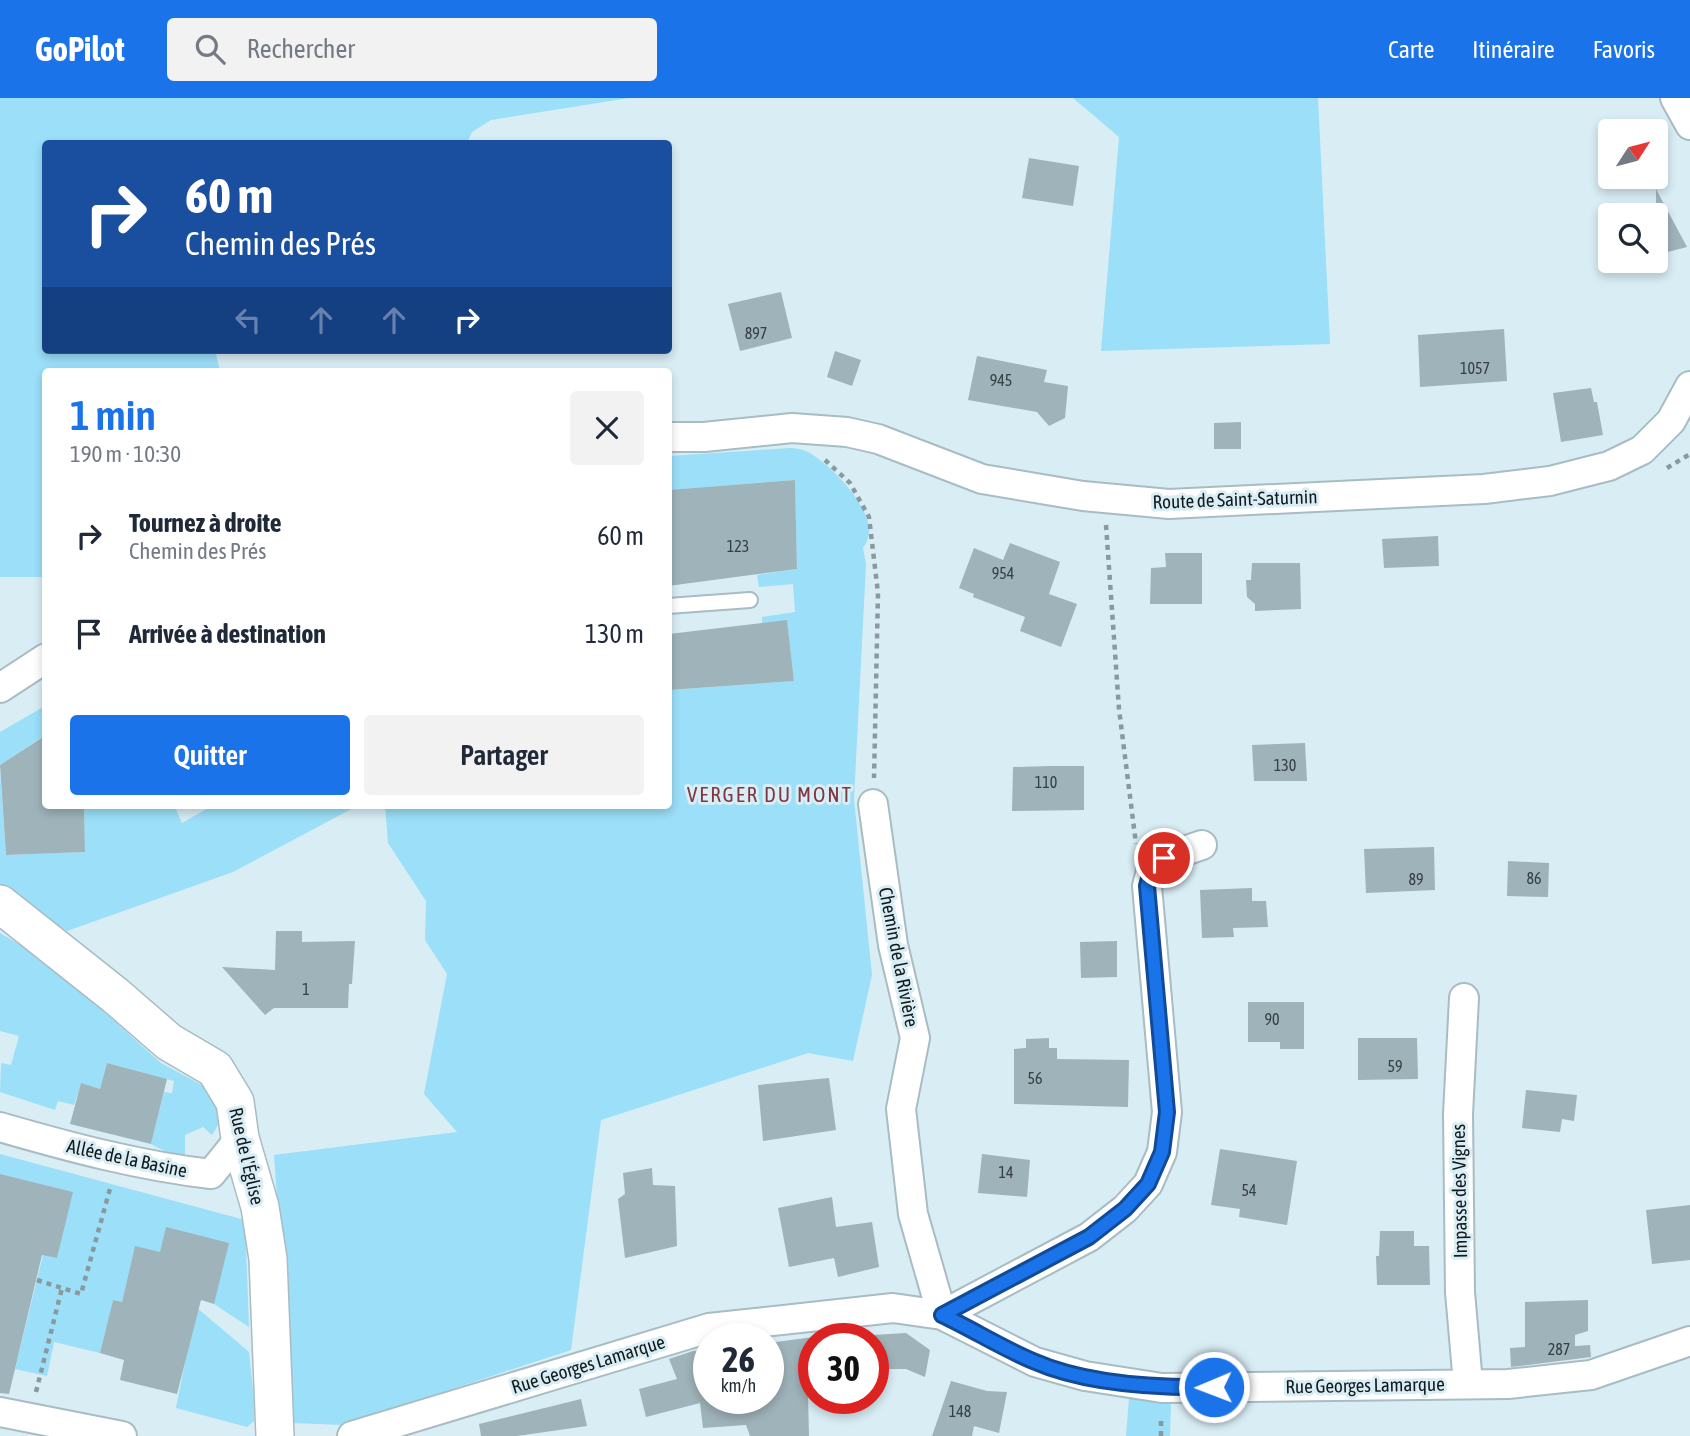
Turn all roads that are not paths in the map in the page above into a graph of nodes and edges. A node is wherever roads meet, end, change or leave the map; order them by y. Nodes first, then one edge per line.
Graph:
1 (1675, 98) edge
2 (1690, 125) edge
3 (1690, 386) edge
4 (672, 438) edge
5 (750, 600) dead end
6 (672, 606) edge
7 (42, 661) edge
8 (0, 688) edge
9 (873, 804) road end
10 (1202, 845) dead end
11 (0, 904) edge
12 (1464, 998) dead end
13 (0, 1127) edge
14 (240, 1138) junction
15 (942, 1315) junction
16 (1690, 1341) edge
17 (1468, 1384) junction
18 (0, 1412) edge
19 (122, 1436) edge
20 (275, 1436) edge
21 (352, 1436) edge

1 - 2 street
3 - 4 street, Route de Saint-Saturnin
5 - 6 lane
7 - 8 street
9 - 15 street, Chemin de la Rivière
10 - 15 street
11 - 14 street, Rue de l'Église
12 - 17 street, Impasse des Vignes
13 - 14 street, Allée de la Basine
14 - 20 street, Rue de l'Église
15 - 17 street, Rue Georges Lamarque
15 - 21 street, Rue Georges Lamarque
16 - 17 street, Rue Georges Lamarque
18 - 19 street

